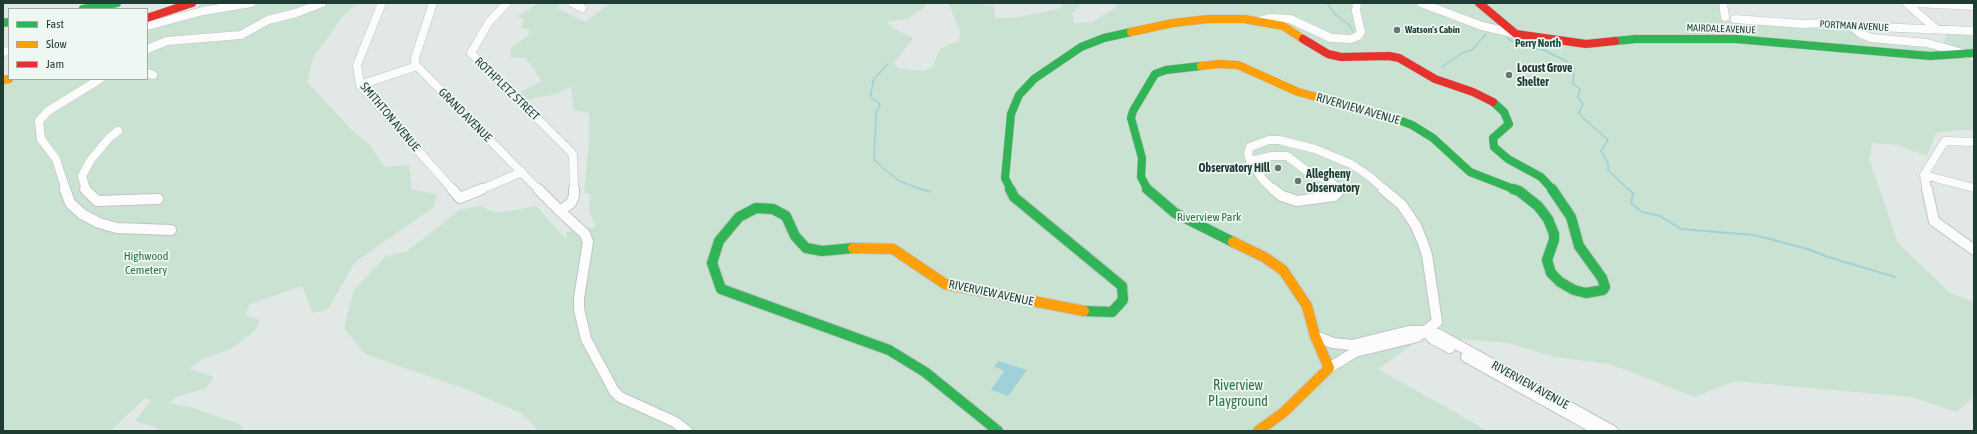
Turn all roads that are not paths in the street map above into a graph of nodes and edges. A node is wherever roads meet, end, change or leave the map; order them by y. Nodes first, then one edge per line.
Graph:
1 (117, 3) edge
2 (192, 3) edge
3 (251, 3) edge
4 (322, 3) edge
5 (382, 3) edge
6 (433, 3) edge
7 (507, 3) edge
8 (572, 3) edge
9 (1357, 3) edge
10 (1421, 3) edge
11 (1479, 3) edge
12 (1723, 3) edge
13 (1906, 3) edge
14 (1916, 3) edge
15 (1974, 6) edge
16 (89, 8) edge
17 (582, 8) dead end
18 (1725, 17) dead end
19 (148, 18) edge
20 (1735, 19) dead end
21 (1281, 22) junction
22 (148, 26) edge
23 (1851, 26) junction
24 (1936, 30) junction
25 (1974, 31) edge
26 (1516, 34) junction
27 (148, 49) edge
28 (1970, 54) edge
29 (417, 66) junction
30 (98, 80) edge
31 (360, 85) junction
32 (118, 131) dead end
33 (98, 137) dead end
34 (1974, 142) edge
35 (106, 144) junction
36 (1250, 161) junction
37 (522, 172) junction
38 (1924, 175) junction
39 (1974, 188) edge
40 (158, 199) dead end
41 (560, 211) junction
42 (171, 230) dead end
43 (1974, 250) edge
44 (1425, 331) junction
45 (1315, 336) junction
46 (1329, 368) junction
47 (687, 431) edge
48 (998, 431) edge
49 (1258, 431) edge
50 (1599, 431) edge
51 (1613, 431) edge

1 - 16 street
2 - 19 street
3 - 22 street
4 - 27 street
5 - 31 street, SMITHTON AVENUE
6 - 29 street
7 - 41 street, ROTHPLETZ STREET
8 - 17 street
9 - 21 street
10 - 26 street
11 - 26 street
12 - 18 street
13 - 24 street
14 - 15 street
20 - 23 street, PORTMAN AVENUE
21 - 45 street, RIVERVIEW AVENUE
21 - 48 street, RIVERVIEW AVENUE
23 - 24 street, PORTMAN AVENUE
23 - 28 street
24 - 25 street, PORTMAN AVENUE
26 - 28 street, MAIRDALE AVENUE
29 - 31 street
29 - 37 street, GRAND AVENUE
30 - 42 street
31 - 37 street, SMITHTON AVENUE
32 - 35 street
33 - 35 street
34 - 38 street
35 - 40 street
36 - 36 street
36 - 44 street
37 - 41 street, GRAND AVENUE
38 - 39 street
38 - 43 street
41 - 47 street, GRAND AVENUE
44 - 45 street, RIVERVIEW AVENUE
44 - 46 street
44 - 50 street, RIVERVIEW AVENUE
44 - 51 street, RIVERVIEW AVENUE
45 - 46 street, RIVERVIEW AVENUE
46 - 49 street

